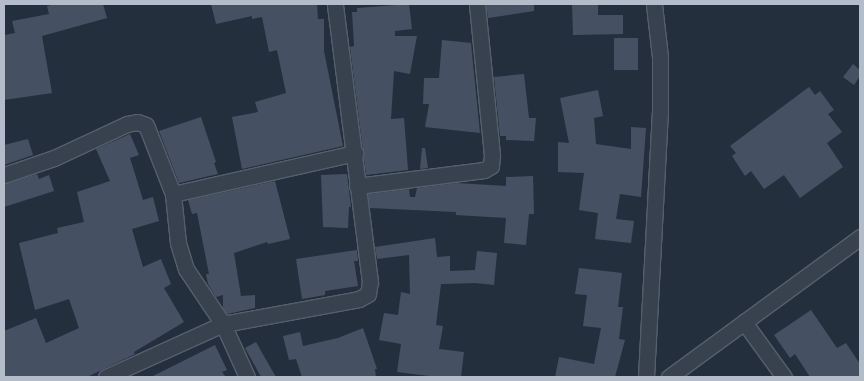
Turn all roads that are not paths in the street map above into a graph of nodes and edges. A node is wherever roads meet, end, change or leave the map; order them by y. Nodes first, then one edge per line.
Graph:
1 (335, 4) edge
2 (477, 4) edge
3 (654, 4) edge
4 (355, 153) junction
5 (4, 175) edge
6 (357, 186) junction
7 (174, 194) junction
8 (860, 237) edge
9 (744, 322) junction
10 (224, 324) junction
11 (106, 377) edge
12 (247, 377) edge
13 (646, 377) edge
14 (669, 377) edge
15 (784, 377) edge

1 - 4 street
2 - 6 street
3 - 13 street
4 - 6 street
4 - 7 street
5 - 7 street
6 - 10 street
7 - 10 street
8 - 9 street
9 - 14 street
9 - 15 street
10 - 11 street
10 - 12 street

